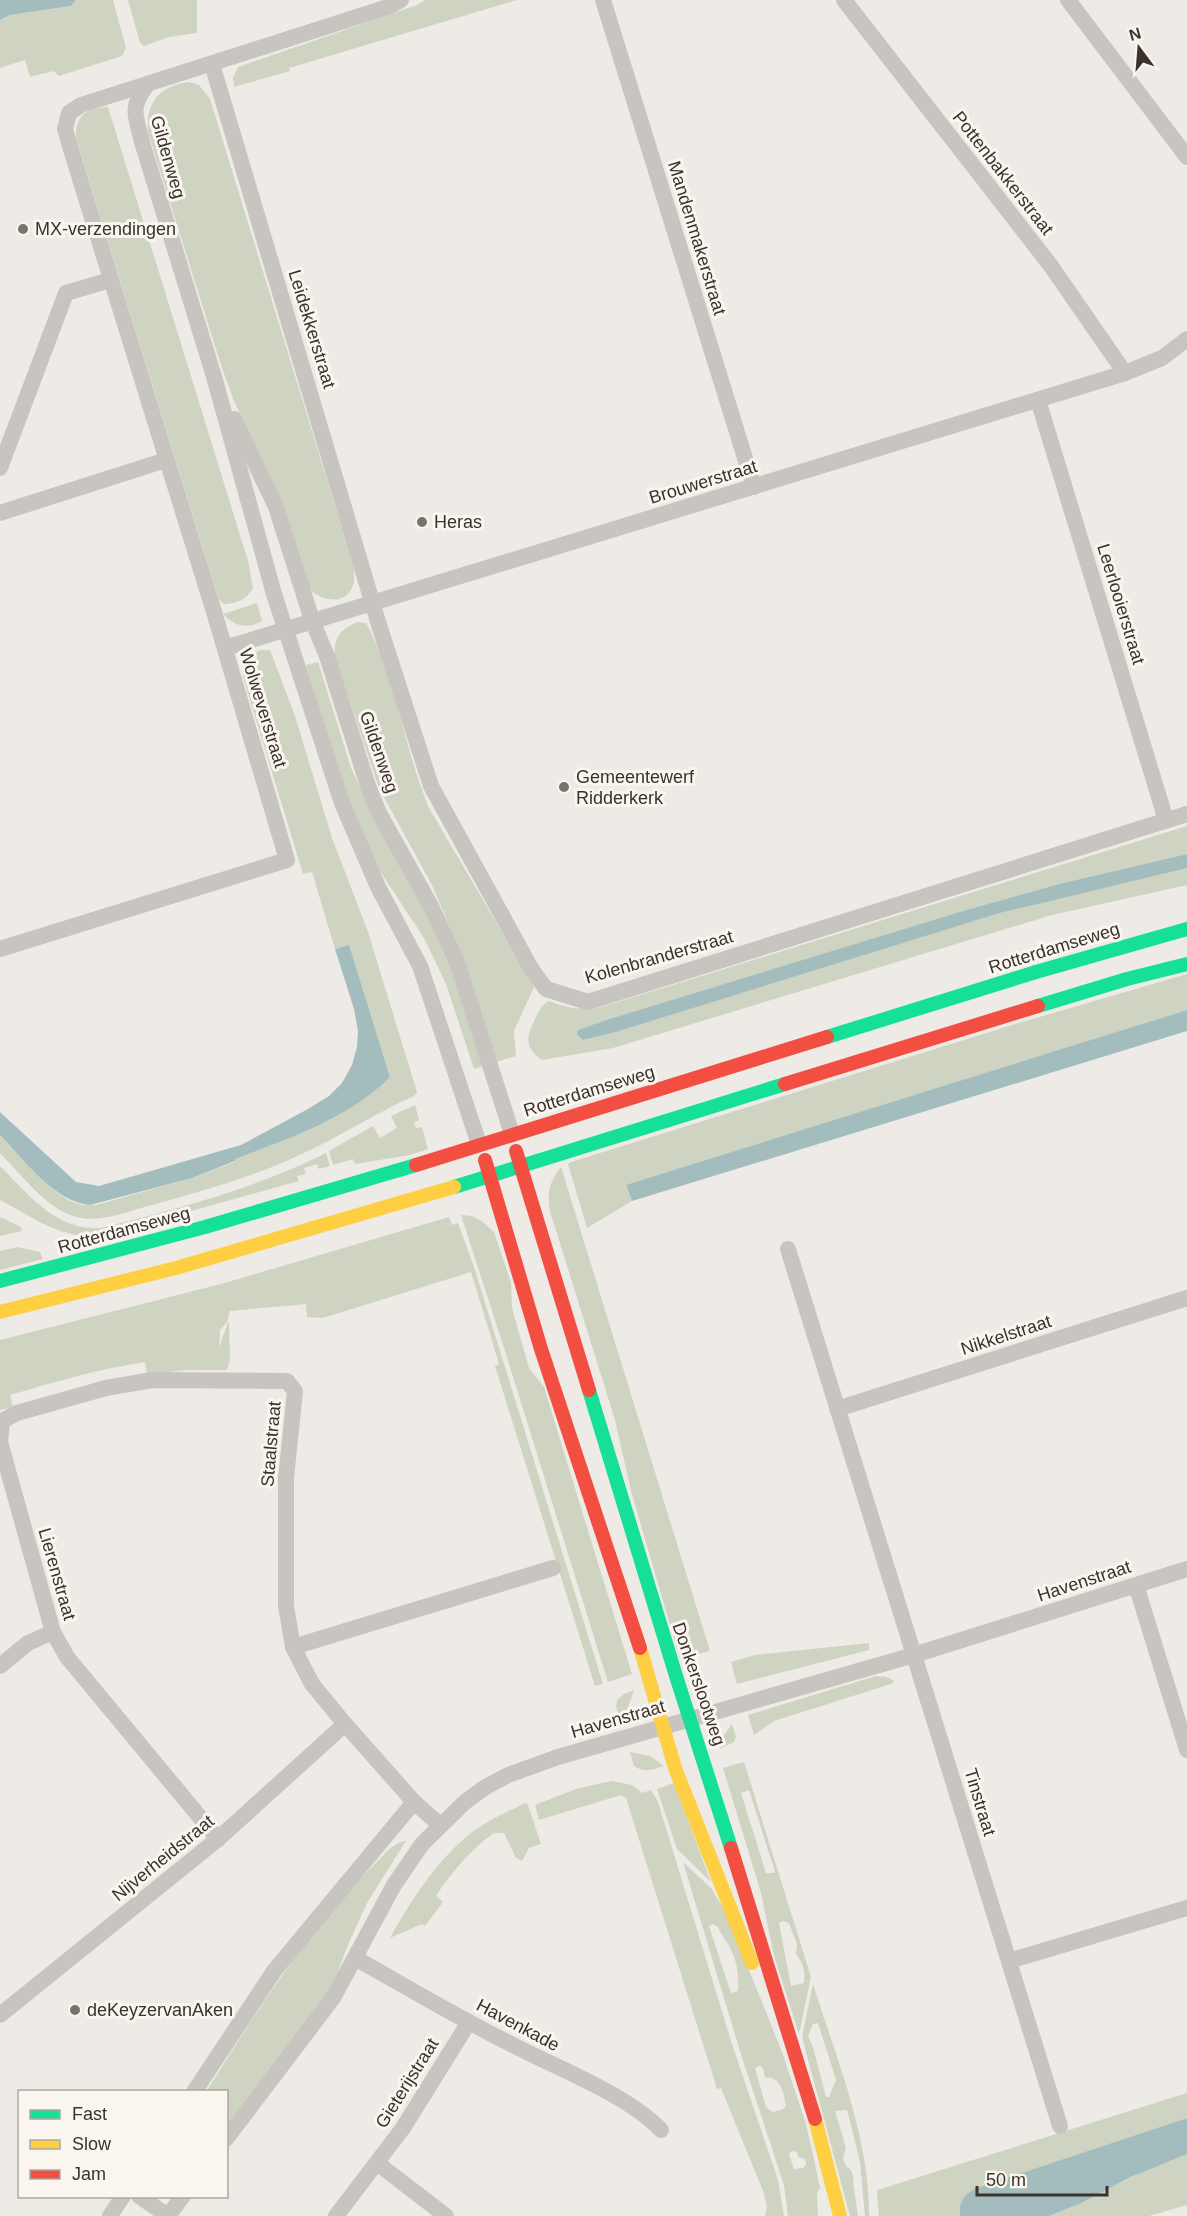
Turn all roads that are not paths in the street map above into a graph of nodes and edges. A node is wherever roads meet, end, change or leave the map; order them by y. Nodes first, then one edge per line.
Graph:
1 (402, 0) edge
2 (603, 0) edge
3 (844, 0) edge
4 (1068, 0) edge
5 (212, 64) junction
6 (147, 85) junction
7 (1187, 157) edge
8 (110, 280) junction
9 (1187, 339) edge
10 (1125, 373) junction
11 (215, 380) junction
12 (1038, 400) junction
13 (166, 460) junction
14 (0, 468) edge
15 (754, 487) junction
16 (0, 513) edge
17 (373, 604) junction
18 (313, 623) junction
19 (286, 631) junction
20 (225, 648) junction
21 (1187, 814) edge
22 (1166, 820) junction
23 (1187, 929) edge
24 (0, 949) edge
25 (1187, 964) edge
26 (512, 1134) junction
27 (480, 1144) junction
28 (519, 1165) junction
29 (489, 1175) junction
30 (788, 1249) dead end
31 (0, 1281) edge
32 (1187, 1298) edge
33 (0, 1312) edge
34 (152, 1380) joint
35 (837, 1409) junction
36 (554, 1568) dead end
37 (1187, 1569) edge
38 (1136, 1584) junction
39 (53, 1632) junction
40 (293, 1647) junction
41 (914, 1655) junction
42 (0, 1666) edge
43 (691, 1718) junction
44 (345, 1724) junction
45 (663, 1726) junction
46 (1187, 1750) edge
47 (414, 1802) junction
48 (441, 1825) junction
49 (218, 1839) junction
50 (1187, 1908) edge
51 (355, 1958) junction
52 (1009, 1961) junction
53 (0, 2015) edge
54 (469, 2022) junction
55 (195, 2090) edge
56 (1060, 2127) dead end
57 (661, 2130) dead end
58 (228, 2136) edge
59 (377, 2163) junction
60 (122, 2198) edge
61 (142, 2198) edge
62 (182, 2198) edge
63 (110, 2216) edge
64 (168, 2216) edge
65 (336, 2216) edge
66 (446, 2216) edge
67 (828, 2216) edge
68 (840, 2216) edge

1 - 5 street, Wolweverstraat
2 - 15 street, Mandenmakerstraat
3 - 10 street, Pottenbakkerstraat
4 - 7 street
5 - 6 street, Wolweverstraat
5 - 17 street, Leidekkerstraat
6 - 8 street, Wolweverstraat
6 - 11 street, Gildenweg
8 - 13 street, Wolweverstraat
8 - 14 street
9 - 10 street, Brouwerstraat
10 - 12 street, Brouwerstraat
11 - 18 street, Gildenweg
11 - 19 street, Gildenweg
12 - 15 street, Brouwerstraat
12 - 22 street, Leerlooierstraat
13 - 16 street
13 - 20 street, Wolweverstraat
15 - 17 street, Brouwerstraat
17 - 18 street, Brouwerstraat
17 - 22 street, Kolenbranderstraat
18 - 19 street, Brouwerstraat
18 - 26 street, Gildenweg
19 - 20 street, Brouwerstraat
19 - 27 street, Gildenweg
20 - 24 street, Wolweverstraat
21 - 22 street, Kolenbranderstraat
23 - 26 main road, Rotterdamseweg
25 - 28 main road
26 - 27 main road, Rotterdamseweg
26 - 28 main road, Donkerslootweg
27 - 29 main road
27 - 31 main road, Rotterdamseweg
28 - 29 main road
28 - 43 main road, Donkerslootweg
29 - 33 main road
29 - 45 main road
30 - 35 street
32 - 35 street, Nikkelstraat
34 - 39 street, Lierenstraat
34 - 40 street, Staalstraat
35 - 41 street
36 - 40 street
37 - 38 street, Havenstraat
38 - 41 street, Havenstraat
38 - 46 street
39 - 42 street
39 - 49 street, Lierenstraat
40 - 44 street, Staalstraat
41 - 43 street, Havenstraat
41 - 52 street, Tinstraat
43 - 45 street, Havenstraat
43 - 68 main road, Donkerslootweg
44 - 47 street, Staalstraat
44 - 49 street, Nijverheidstraat
45 - 48 street, Havenstraat
45 - 67 main road
47 - 48 street, Staalstraat
47 - 55 street
48 - 51 street, Havenstraat
49 - 53 street, Nijverheidstraat
50 - 52 street
51 - 54 street, Havenkade
51 - 58 street, Havenstraat
52 - 56 street, Tinstraat
54 - 57 street, Havenkade
54 - 59 street, Gieterijstraat
59 - 65 street, Gieterijstraat
59 - 66 street
60 - 63 street
61 - 64 street
62 - 64 street

